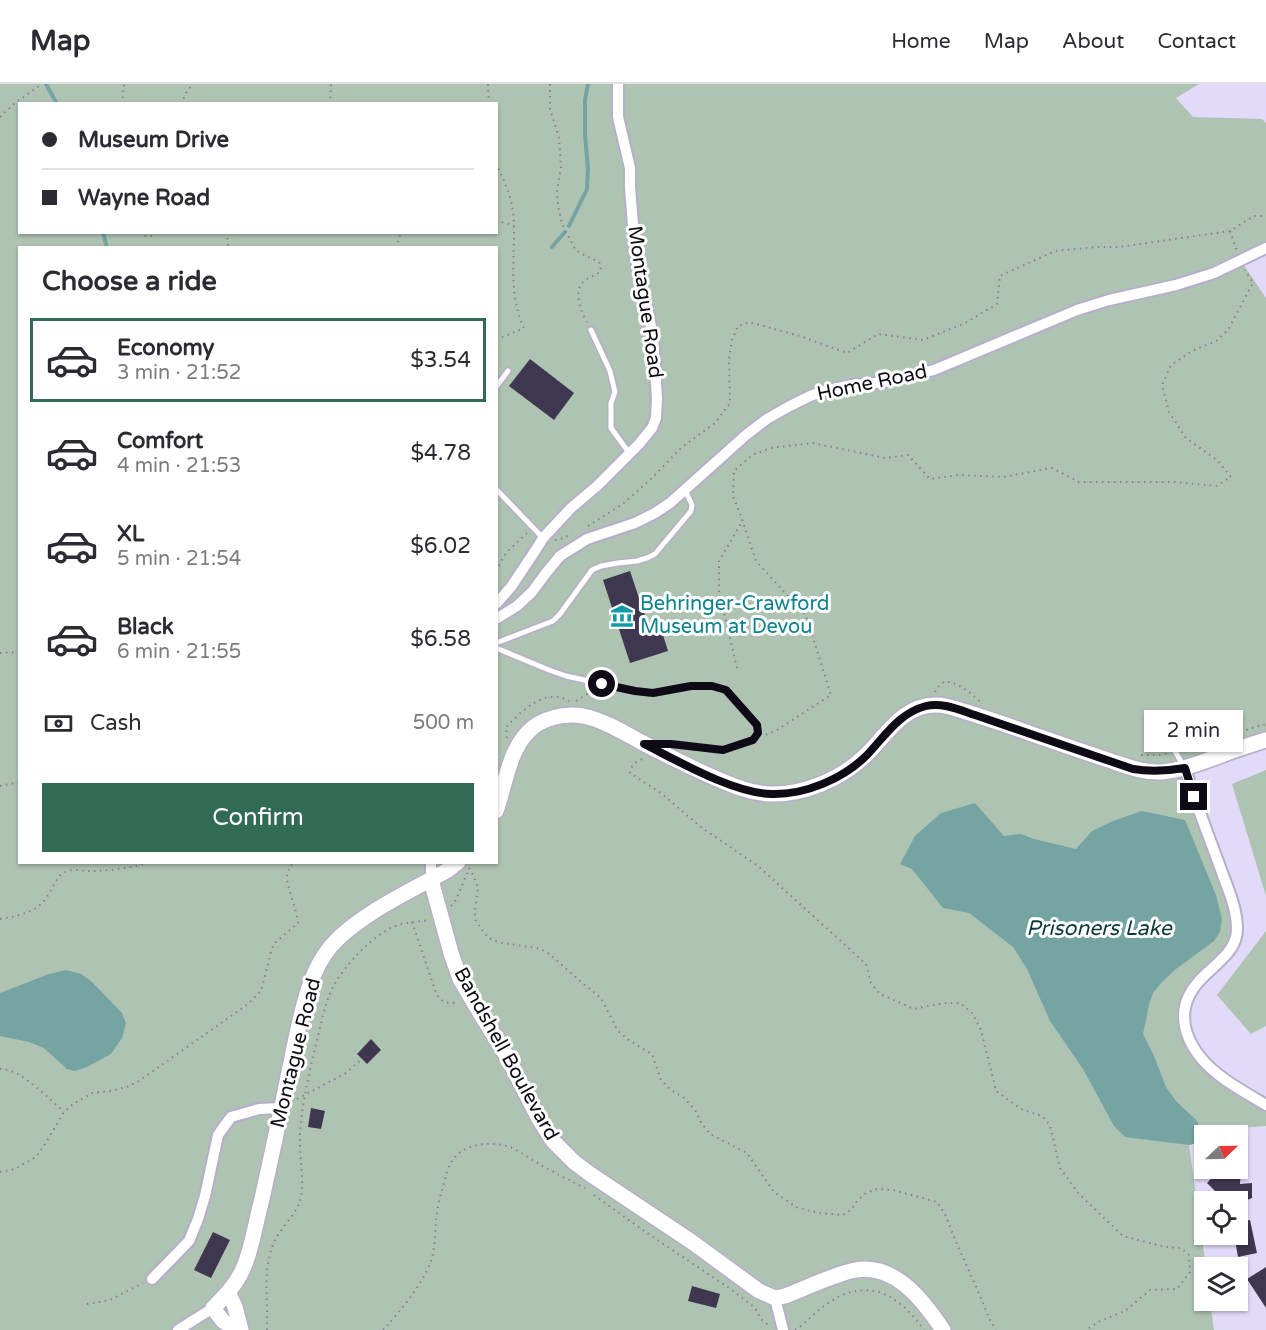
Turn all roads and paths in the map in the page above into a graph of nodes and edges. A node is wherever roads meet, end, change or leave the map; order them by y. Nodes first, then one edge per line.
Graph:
1 (42, 84) edge
2 (124, 84) edge
3 (193, 84) edge
4 (331, 84) edge
5 (488, 84) edge
6 (549, 84) edge
7 (618, 84) edge
8 (122, 102) edge
9 (182, 102) edge
10 (330, 102) edge
11 (489, 102) edge
12 (0, 117) edge
13 (498, 168) edge
14 (1266, 216) edge
15 (498, 221) edge
16 (514, 225) junction
17 (1230, 231) junction
18 (1266, 248) edge
19 (1240, 261) junction
20 (591, 330) joint
21 (498, 339) edge
22 (508, 370) dead end
23 (498, 384) edge
24 (630, 454) junction
25 (685, 490) junction
26 (498, 491) edge
27 (743, 520) junction
28 (534, 528) junction
29 (585, 528) dead end
30 (576, 532) dead end
31 (543, 538) junction
32 (498, 567) edge
33 (498, 602) edge
34 (498, 618) edge
35 (498, 642) edge
36 (498, 649) edge
37 (18, 651) edge
38 (0, 653) edge
39 (736, 668) dead end
40 (588, 693) dead end
41 (935, 693) dead end
42 (985, 705) dead end
43 (1166, 718) dead end
44 (1266, 724) edge
45 (507, 738) dead end
46 (753, 740) junction
47 (1266, 740) edge
48 (666, 748) junction
49 (1175, 751) junction
50 (1140, 755) dead end
51 (1185, 768) junction
52 (18, 782) edge
53 (0, 786) edge
54 (498, 804) edge
55 (145, 864) edge
56 (292, 864) edge
57 (431, 864) edge
58 (464, 866) edge
59 (430, 880) junction
60 (449, 910) dead end
61 (0, 919) edge
62 (433, 919) dead end
63 (362, 1059) dead end
64 (0, 1069) edge
65 (304, 1095) junction
66 (1266, 1105) edge
67 (281, 1108) junction
68 (64, 1112) junction
69 (0, 1172) edge
70 (152, 1279) joint
71 (228, 1292) junction
72 (775, 1298) junction
73 (87, 1304) dead end
74 (213, 1308) junction
75 (178, 1330) edge
76 (237, 1330) edge
77 (242, 1330) edge
78 (267, 1330) edge
79 (383, 1330) edge
80 (775, 1330) edge
81 (783, 1330) edge
82 (795, 1330) edge
83 (924, 1330) edge
84 (943, 1330) edge
85 (996, 1330) edge
86 (1086, 1330) edge

1 - 12 path
2 - 8 path
3 - 9 path
4 - 10 path
5 - 11 path
6 - 20 path
7 - 24 street, Montague Road
13 - 16 path
14 - 17 path
15 - 16 path
16 - 21 path
17 - 19 path
17 - 29 path
18 - 19 street, Home Road
19 - 25 street, Home Road
19 - 27 path
20 - 24 lane
22 - 23 lane
24 - 31 street, Montague Road
25 - 34 street, Home Road
25 - 35 lane
26 - 28 lane
27 - 39 path
27 - 46 path
28 - 31 lane
28 - 32 path
30 - 31 path
31 - 33 street, Montague Road
36 - 46 lane
37 - 38 path
40 - 45 path
41 - 42 path
43 - 49 lane
44 - 49 path
46 - 48 lane
47 - 51 street
48 - 51 street
48 - 54 street
48 - 86 path
49 - 50 path
49 - 51 lane
51 - 66 street
52 - 53 path
55 - 61 path
56 - 68 path
57 - 59 street
58 - 59 street, Montague Road
58 - 60 path
58 - 85 path
59 - 67 street, Montague Road
59 - 72 street, Bandshell Boulevard
62 - 65 path
63 - 65 path
64 - 68 path
65 - 67 path
65 - 78 path
67 - 70 street
67 - 71 street, Montague Road
68 - 69 path
70 - 73 path
71 - 74 street, Montague Road
71 - 77 street
72 - 81 street
72 - 84 street
74 - 75 street
74 - 76 street
79 - 80 path
82 - 83 path

